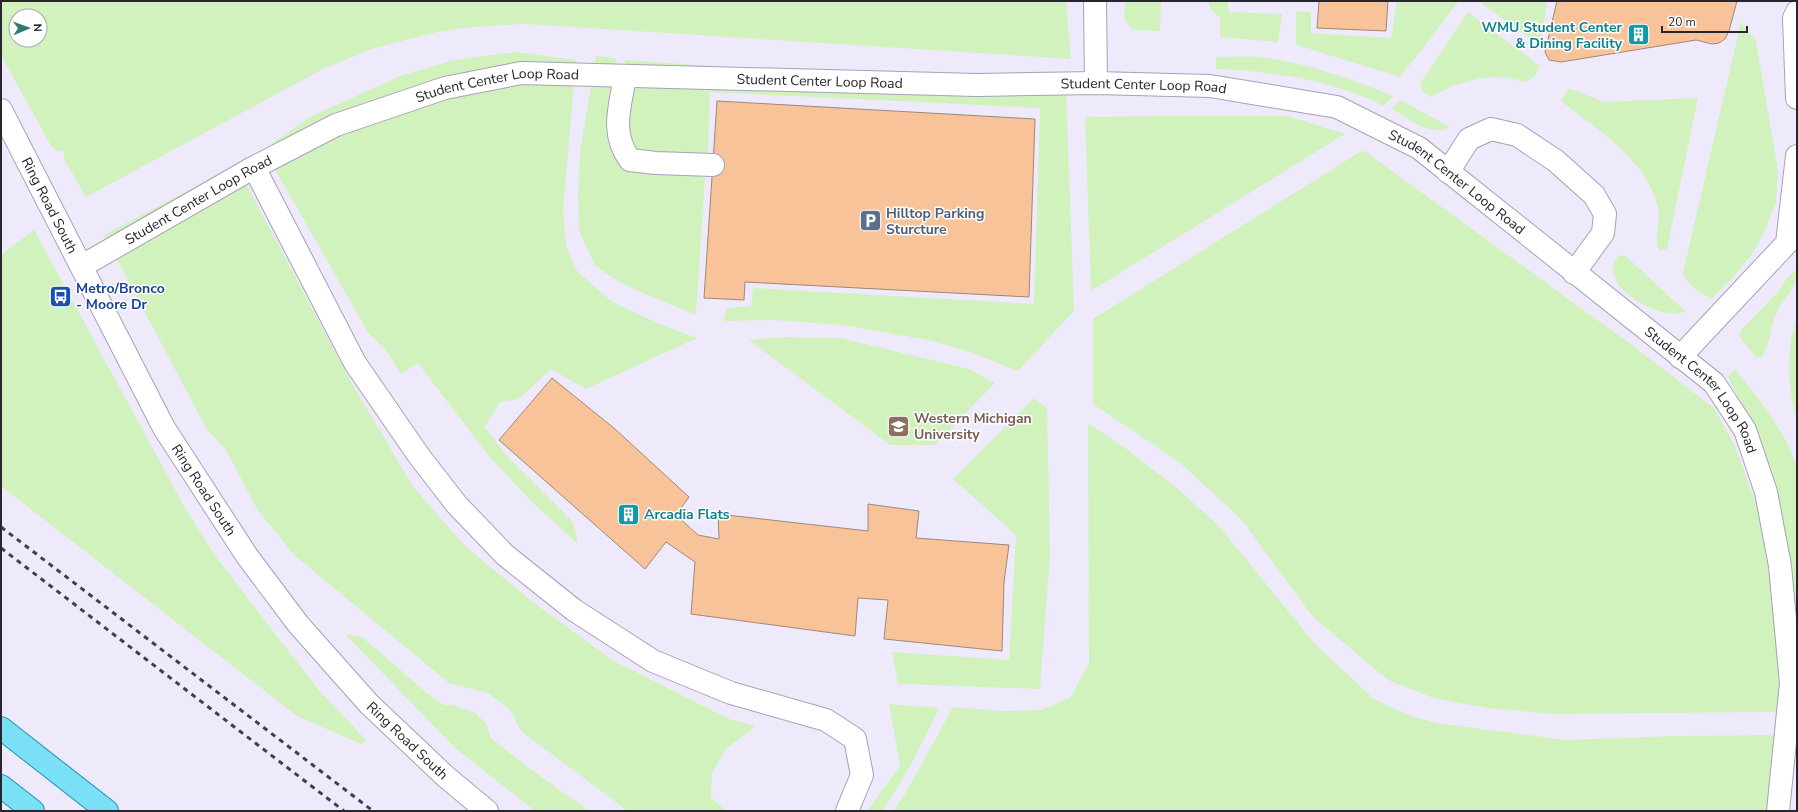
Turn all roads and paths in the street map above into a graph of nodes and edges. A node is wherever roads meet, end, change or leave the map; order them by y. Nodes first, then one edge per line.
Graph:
1 (1095, 1) edge
2 (1797, 12) edge
3 (625, 77) junction
4 (1096, 83) junction
5 (1797, 98) edge
6 (1, 110) edge
7 (1797, 156) edge
8 (713, 165) dead end
9 (251, 169) junction
10 (1448, 172) junction
11 (82, 266) junction
12 (1574, 273) junction
13 (1680, 356) junction
14 (1, 728) edge
15 (1, 786) edge
16 (33, 811) edge
17 (107, 811) edge
18 (487, 811) edge
19 (847, 811) edge
20 (1778, 811) edge

1 - 4 street
2 - 5 street
3 - 4 street, Student Center Loop Road
3 - 8 street
3 - 9 street, Student Center Loop Road
4 - 10 street, Student Center Loop Road
6 - 11 street, Ring Road South
7 - 13 street
9 - 11 street, Student Center Loop Road
9 - 19 street
10 - 12 street, Student Center Loop Road
10 - 12 street
11 - 18 street, Ring Road South
12 - 13 street, Student Center Loop Road
13 - 20 street, Student Center Loop Road
14 - 17 main road
15 - 16 main road

